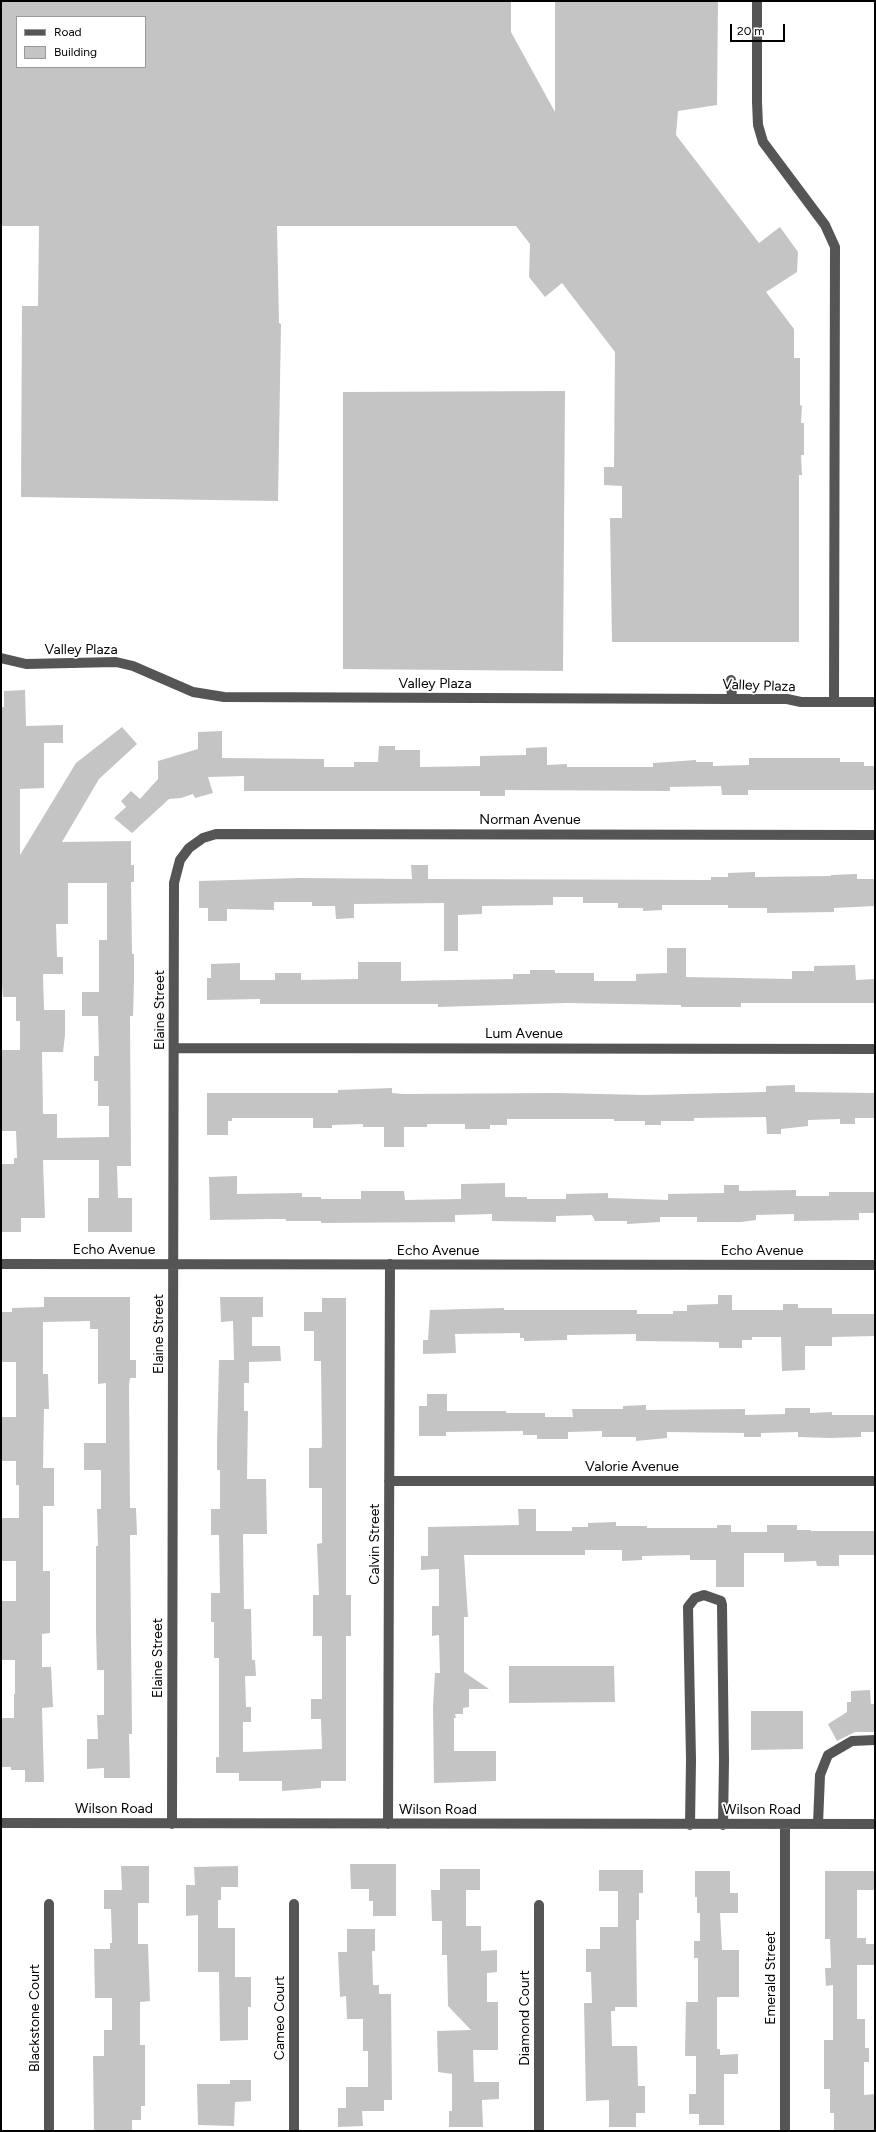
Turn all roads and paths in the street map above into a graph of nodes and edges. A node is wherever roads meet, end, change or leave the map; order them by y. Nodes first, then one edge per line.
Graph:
1 (757, 1) edge
2 (1, 658) edge
3 (731, 680) dead end
4 (732, 699) junction
5 (834, 701) junction
6 (875, 702) edge
7 (875, 835) edge
8 (189, 848) joint
9 (174, 1048) junction
10 (875, 1049) edge
11 (1, 1264) edge
12 (173, 1264) junction
13 (390, 1264) junction
14 (875, 1265) edge
15 (389, 1481) junction
16 (875, 1481) edge
17 (875, 1740) edge
18 (1, 1823) edge
19 (172, 1824) junction
20 (388, 1824) junction
21 (818, 1824) junction
22 (875, 1824) edge
23 (690, 1825) junction
24 (722, 1825) junction
25 (785, 1825) junction
26 (49, 1904) dead end
27 (294, 1904) dead end
28 (539, 1905) dead end
29 (49, 2131) edge
30 (294, 2131) edge
31 (539, 2131) edge
32 (785, 2131) edge

1 - 5 street
2 - 4 street, Valley Plaza
3 - 4 street
4 - 5 street, Valley Plaza
5 - 6 street, Valley Plaza
7 - 8 street, Norman Avenue
8 - 9 street, Elaine Street
9 - 10 street, Lum Avenue
9 - 12 street, Elaine Street
11 - 12 street, Echo Avenue
12 - 13 street, Echo Avenue
12 - 19 street, Elaine Street
13 - 14 street, Echo Avenue
13 - 15 street, Calvin Street
15 - 16 street, Valorie Avenue
15 - 20 street, Calvin Street
17 - 21 street
18 - 19 street, Wilson Road
19 - 20 street, Wilson Road
20 - 23 street, Wilson Road
21 - 22 street, Wilson Road
21 - 25 street, Wilson Road
23 - 24 street, Wilson Road
23 - 24 street
24 - 25 street, Wilson Road
25 - 32 street, Emerald Street
26 - 29 street, Blackstone Court
27 - 30 street, Cameo Court
28 - 31 street, Diamond Court

